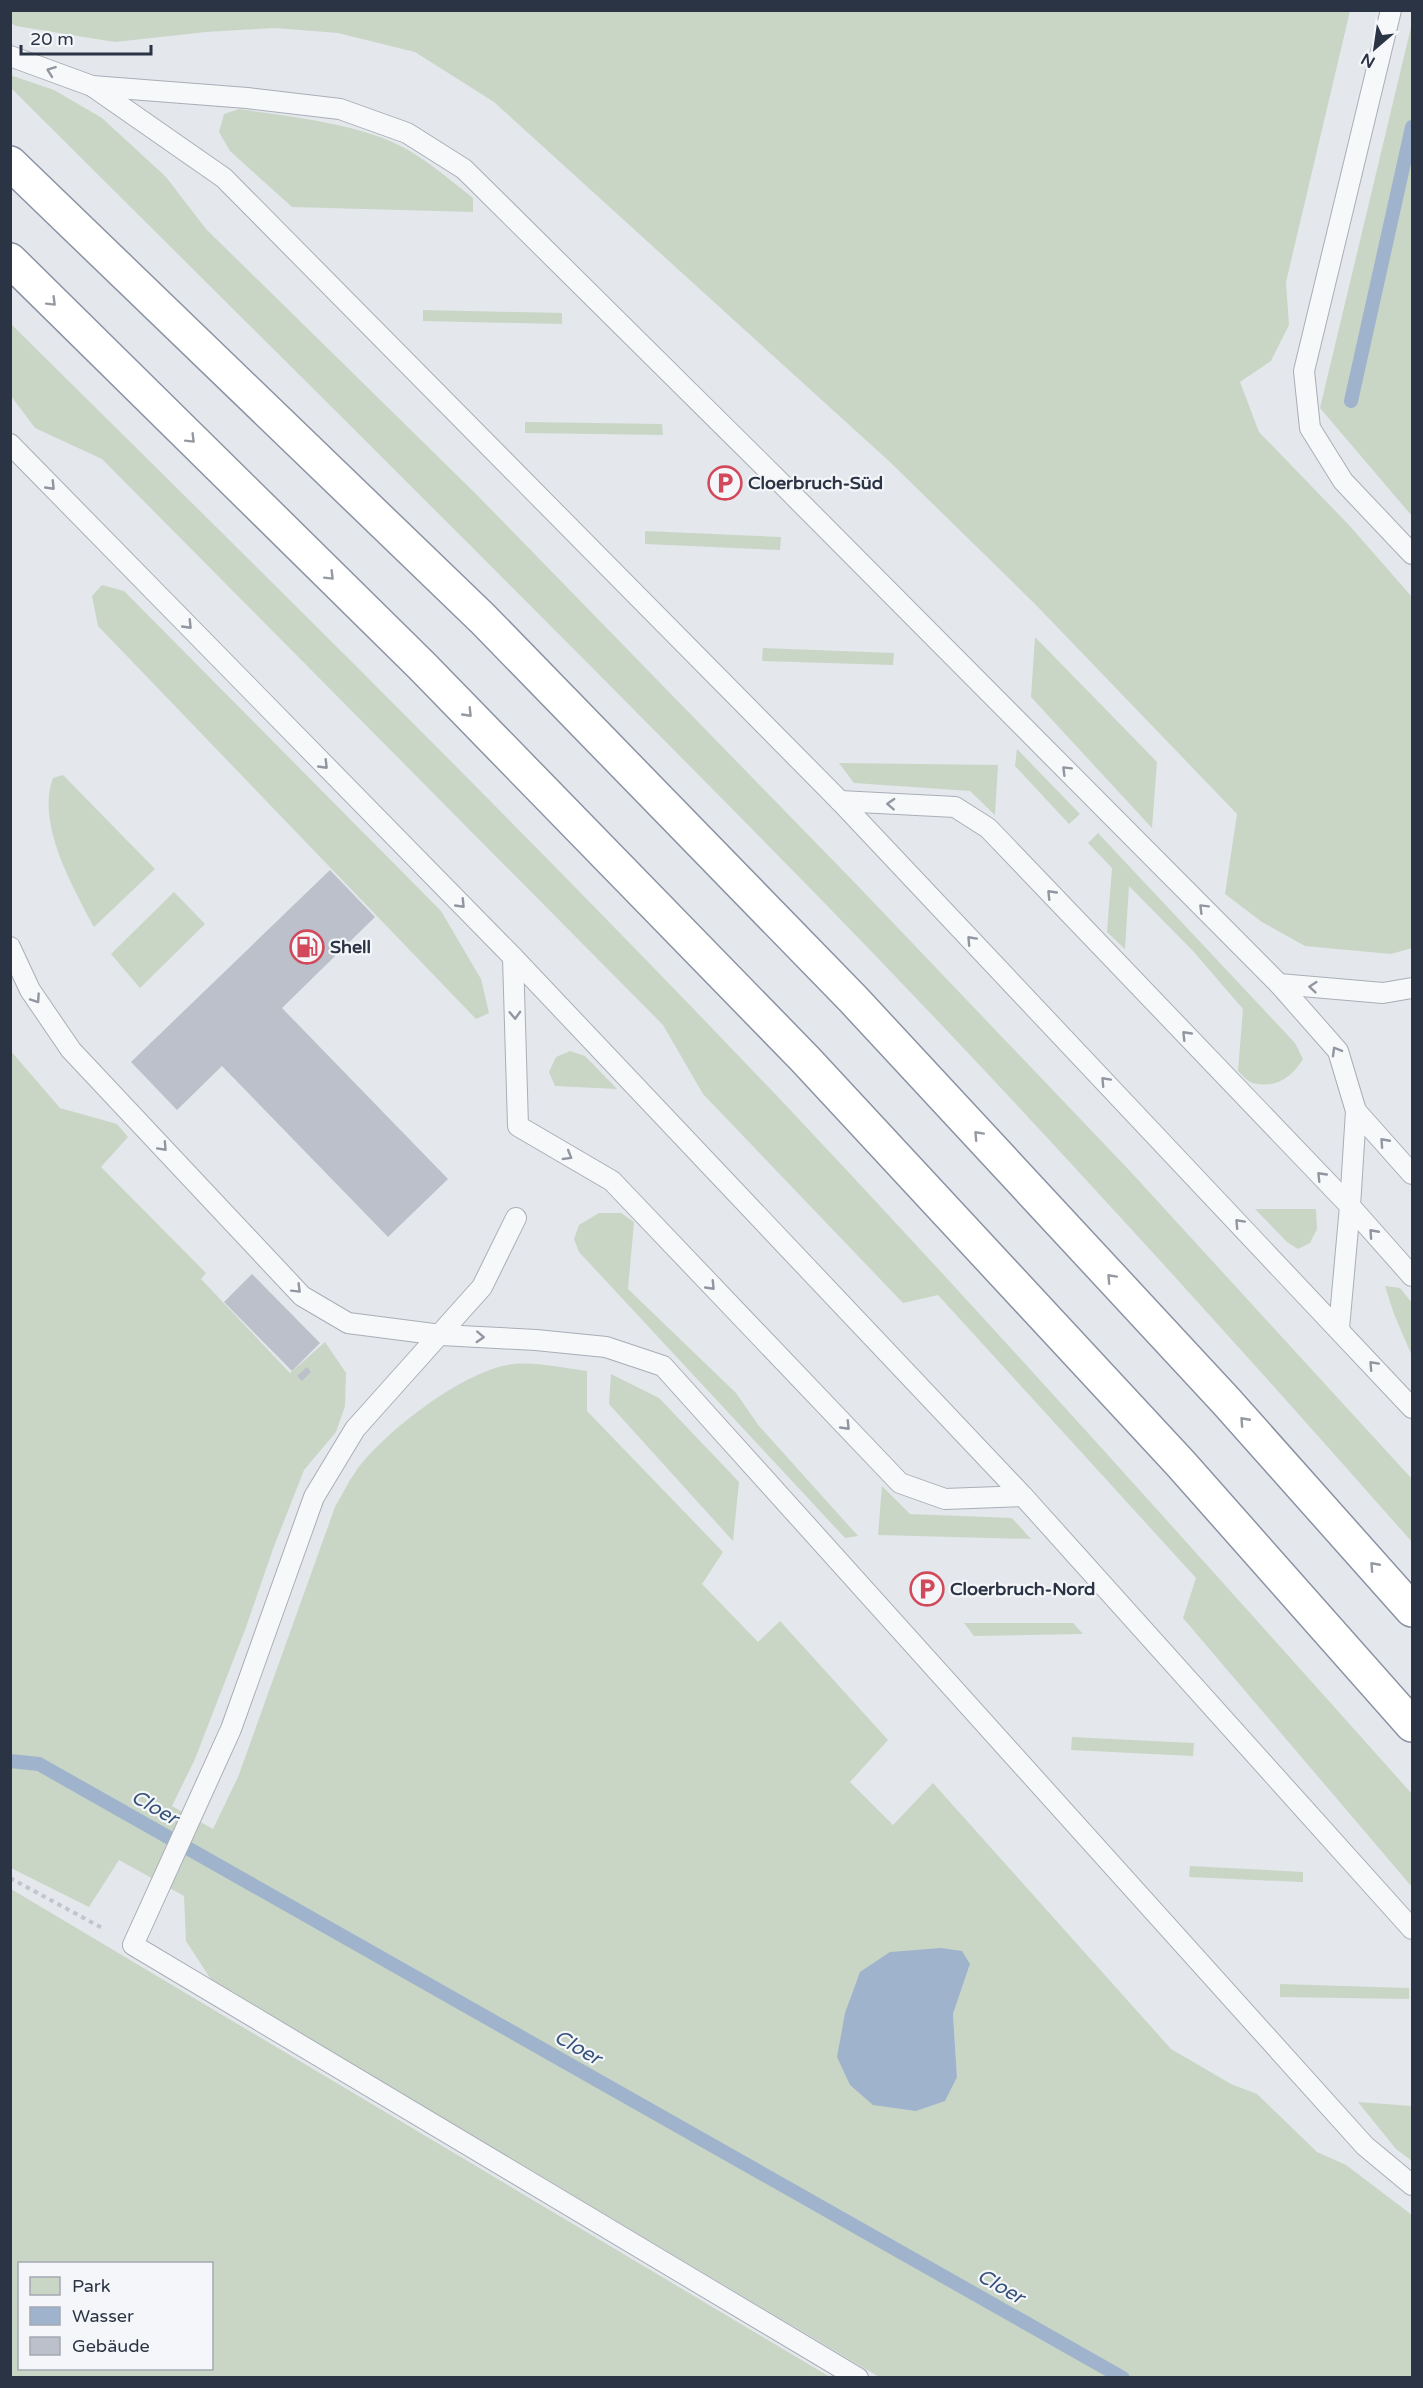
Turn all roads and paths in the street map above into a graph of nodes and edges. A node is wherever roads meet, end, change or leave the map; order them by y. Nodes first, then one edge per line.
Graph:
1 (1391, 10) edge
2 (10, 56) edge
3 (92, 86) junction
4 (10, 163) edge
5 (10, 260) edge
6 (10, 444) edge
7 (1413, 554) edge
8 (840, 801) junction
9 (10, 947) edge
10 (513, 957) junction
11 (1279, 984) junction
12 (1413, 988) edge
13 (1356, 1111) junction
14 (1413, 1174) edge
15 (1350, 1206) junction
16 (516, 1218) dead end
17 (1413, 1276) edge
18 (1339, 1328) junction
19 (441, 1335) junction
20 (1413, 1408) edge
21 (1023, 1496) junction
22 (1413, 1610) edge
23 (1413, 1725) edge
24 (10, 1878) edge
25 (1413, 1929) edge
26 (133, 1945) junction
27 (1413, 2185) edge
28 (858, 2378) edge

1 - 7 lane
3 -> 2 lane
3 - 8 lane
11 -> 3 lane
22 -> 4 highway
5 -> 23 highway
6 -> 10 lane
15 -> 8 lane
18 -> 8 lane
9 -> 19 lane
10 - 21 lane
10 -> 21 lane
12 -> 11 lane
13 -> 11 lane
14 -> 13 lane
13 - 15 lane
17 -> 15 lane
15 - 18 lane
16 - 19 lane
20 -> 18 lane
19 - 26 lane
19 -> 27 lane
21 - 25 lane
24 - 26 path
26 - 28 lane

